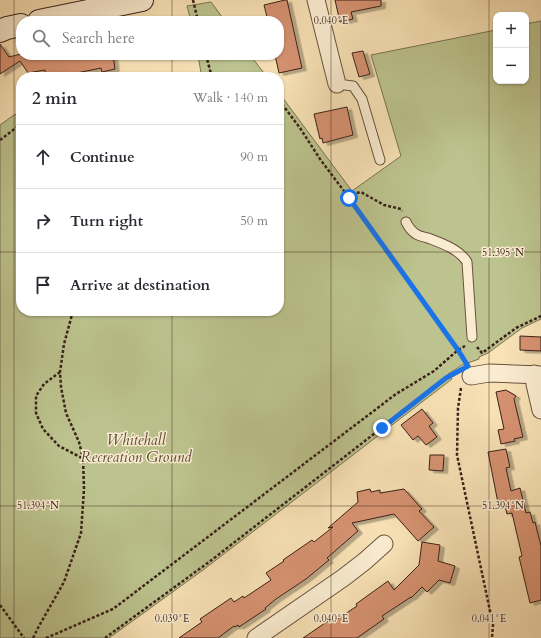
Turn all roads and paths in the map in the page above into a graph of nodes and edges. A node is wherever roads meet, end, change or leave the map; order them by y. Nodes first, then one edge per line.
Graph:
1 (142, 0) edge
2 (194, 0) edge
3 (316, 0) edge
4 (64, 16) edge
5 (197, 16) edge
6 (16, 26) edge
7 (0, 31) edge
8 (207, 60) edge
9 (210, 72) edge
10 (337, 84) joint
11 (284, 107) edge
12 (16, 128) edge
13 (0, 140) edge
14 (380, 160) dead end
15 (347, 195) junction
16 (406, 222) joint
17 (72, 316) edge
18 (541, 316) edge
19 (471, 341) junction
20 (458, 350) junction
21 (60, 372) junction
22 (465, 375) junction
23 (538, 375) edge
24 (541, 410) edge
25 (83, 458) junction
26 (384, 544) dead end
27 (0, 605) edge
28 (24, 638) edge
29 (33, 638) edge
30 (46, 638) edge
31 (105, 638) edge
32 (256, 638) edge
33 (492, 638) edge

1 - 4 street
2 - 5 path
3 - 10 street
6 - 7 street
8 - 9 path
10 - 14 lane
11 - 15 path
12 - 13 path
15 - 16 path
15 - 20 path
16 - 19 lane
17 - 21 path
18 - 19 path
19 - 20 path
20 - 22 path
20 - 30 path
21 - 25 path
21 - 25 path
22 - 23 street
22 - 31 path
22 - 33 path
23 - 24 street
25 - 29 path
26 - 32 street
27 - 28 path

